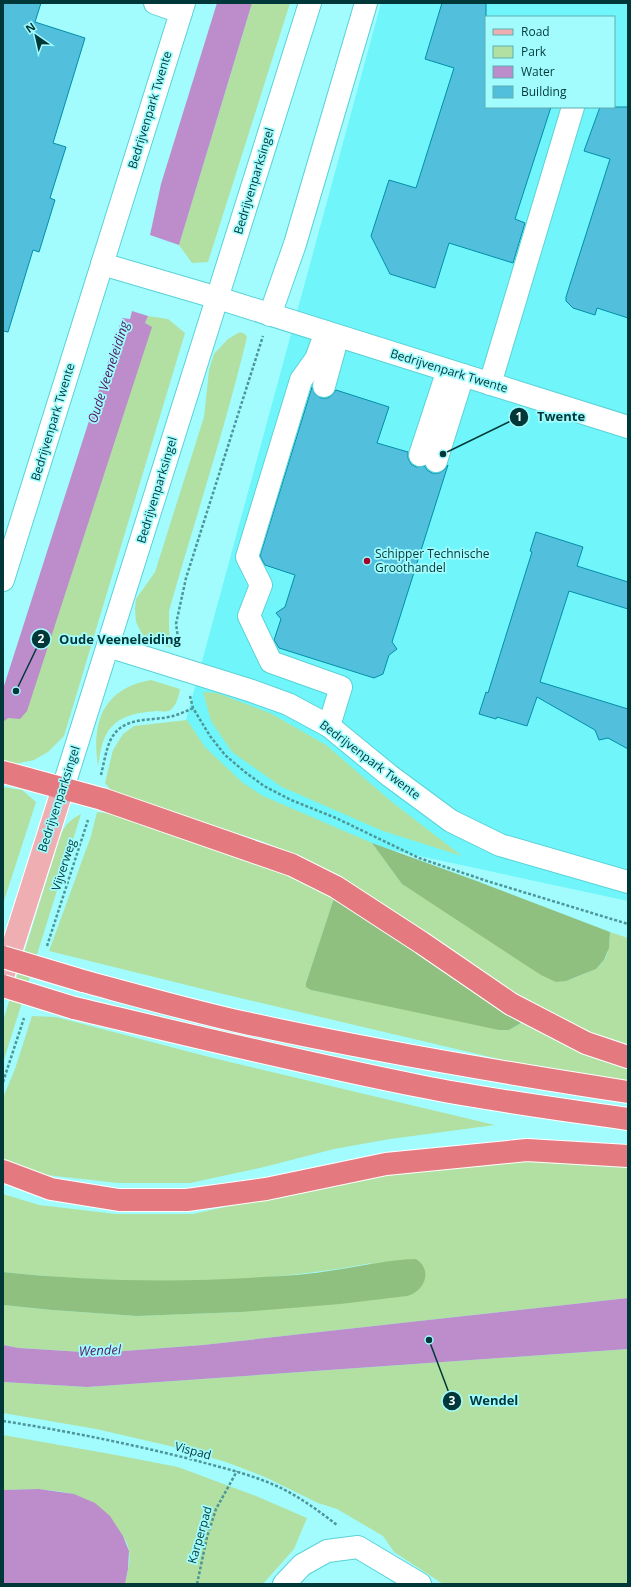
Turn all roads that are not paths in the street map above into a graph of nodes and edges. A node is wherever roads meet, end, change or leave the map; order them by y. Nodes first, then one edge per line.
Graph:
1 (154, 3) edge
2 (310, 3) edge
3 (366, 3) edge
4 (182, 7) edge
5 (574, 108) edge
6 (102, 264) junction
7 (218, 298) junction
8 (270, 315) junction
9 (332, 334) junction
10 (455, 373) junction
11 (490, 384) junction
12 (324, 386) dead end
13 (628, 427) edge
14 (428, 458) dead end
15 (3, 580) edge
16 (108, 646) junction
17 (329, 726) junction
18 (3, 772) edge
19 (63, 788) junction
20 (628, 882) edge
21 (3, 957) edge
22 (3, 977) edge
23 (3, 986) edge
24 (628, 1057) edge
25 (628, 1092) edge
26 (628, 1118) edge
27 (628, 1156) edge
28 (3, 1171) edge
29 (284, 1584) edge
30 (420, 1584) edge

1 - 4 street
2 - 7 street, Bedrijvenparksingel
3 - 8 street
4 - 6 street, Bedrijvenpark Twente
5 - 11 street
6 - 7 street, Bedrijvenpark Twente
6 - 15 street, Bedrijvenpark Twente
7 - 8 street, Bedrijvenpark Twente
7 - 16 street, Bedrijvenparksingel
8 - 9 street, Bedrijvenpark Twente
9 - 10 street, Bedrijvenpark Twente
9 - 12 street
9 - 17 street
10 - 11 street, Bedrijvenpark Twente
10 - 14 street
11 - 13 street, Bedrijvenpark Twente
16 - 17 street, Bedrijvenpark Twente
16 - 19 street, Bedrijvenparksingel
17 - 20 street, Bedrijvenpark Twente
18 - 19 highway
19 - 22 main road, Bedrijvenparksingel
19 - 24 highway
21 - 25 highway, bridge
23 - 26 highway, bridge
27 - 28 highway
29 - 30 street

